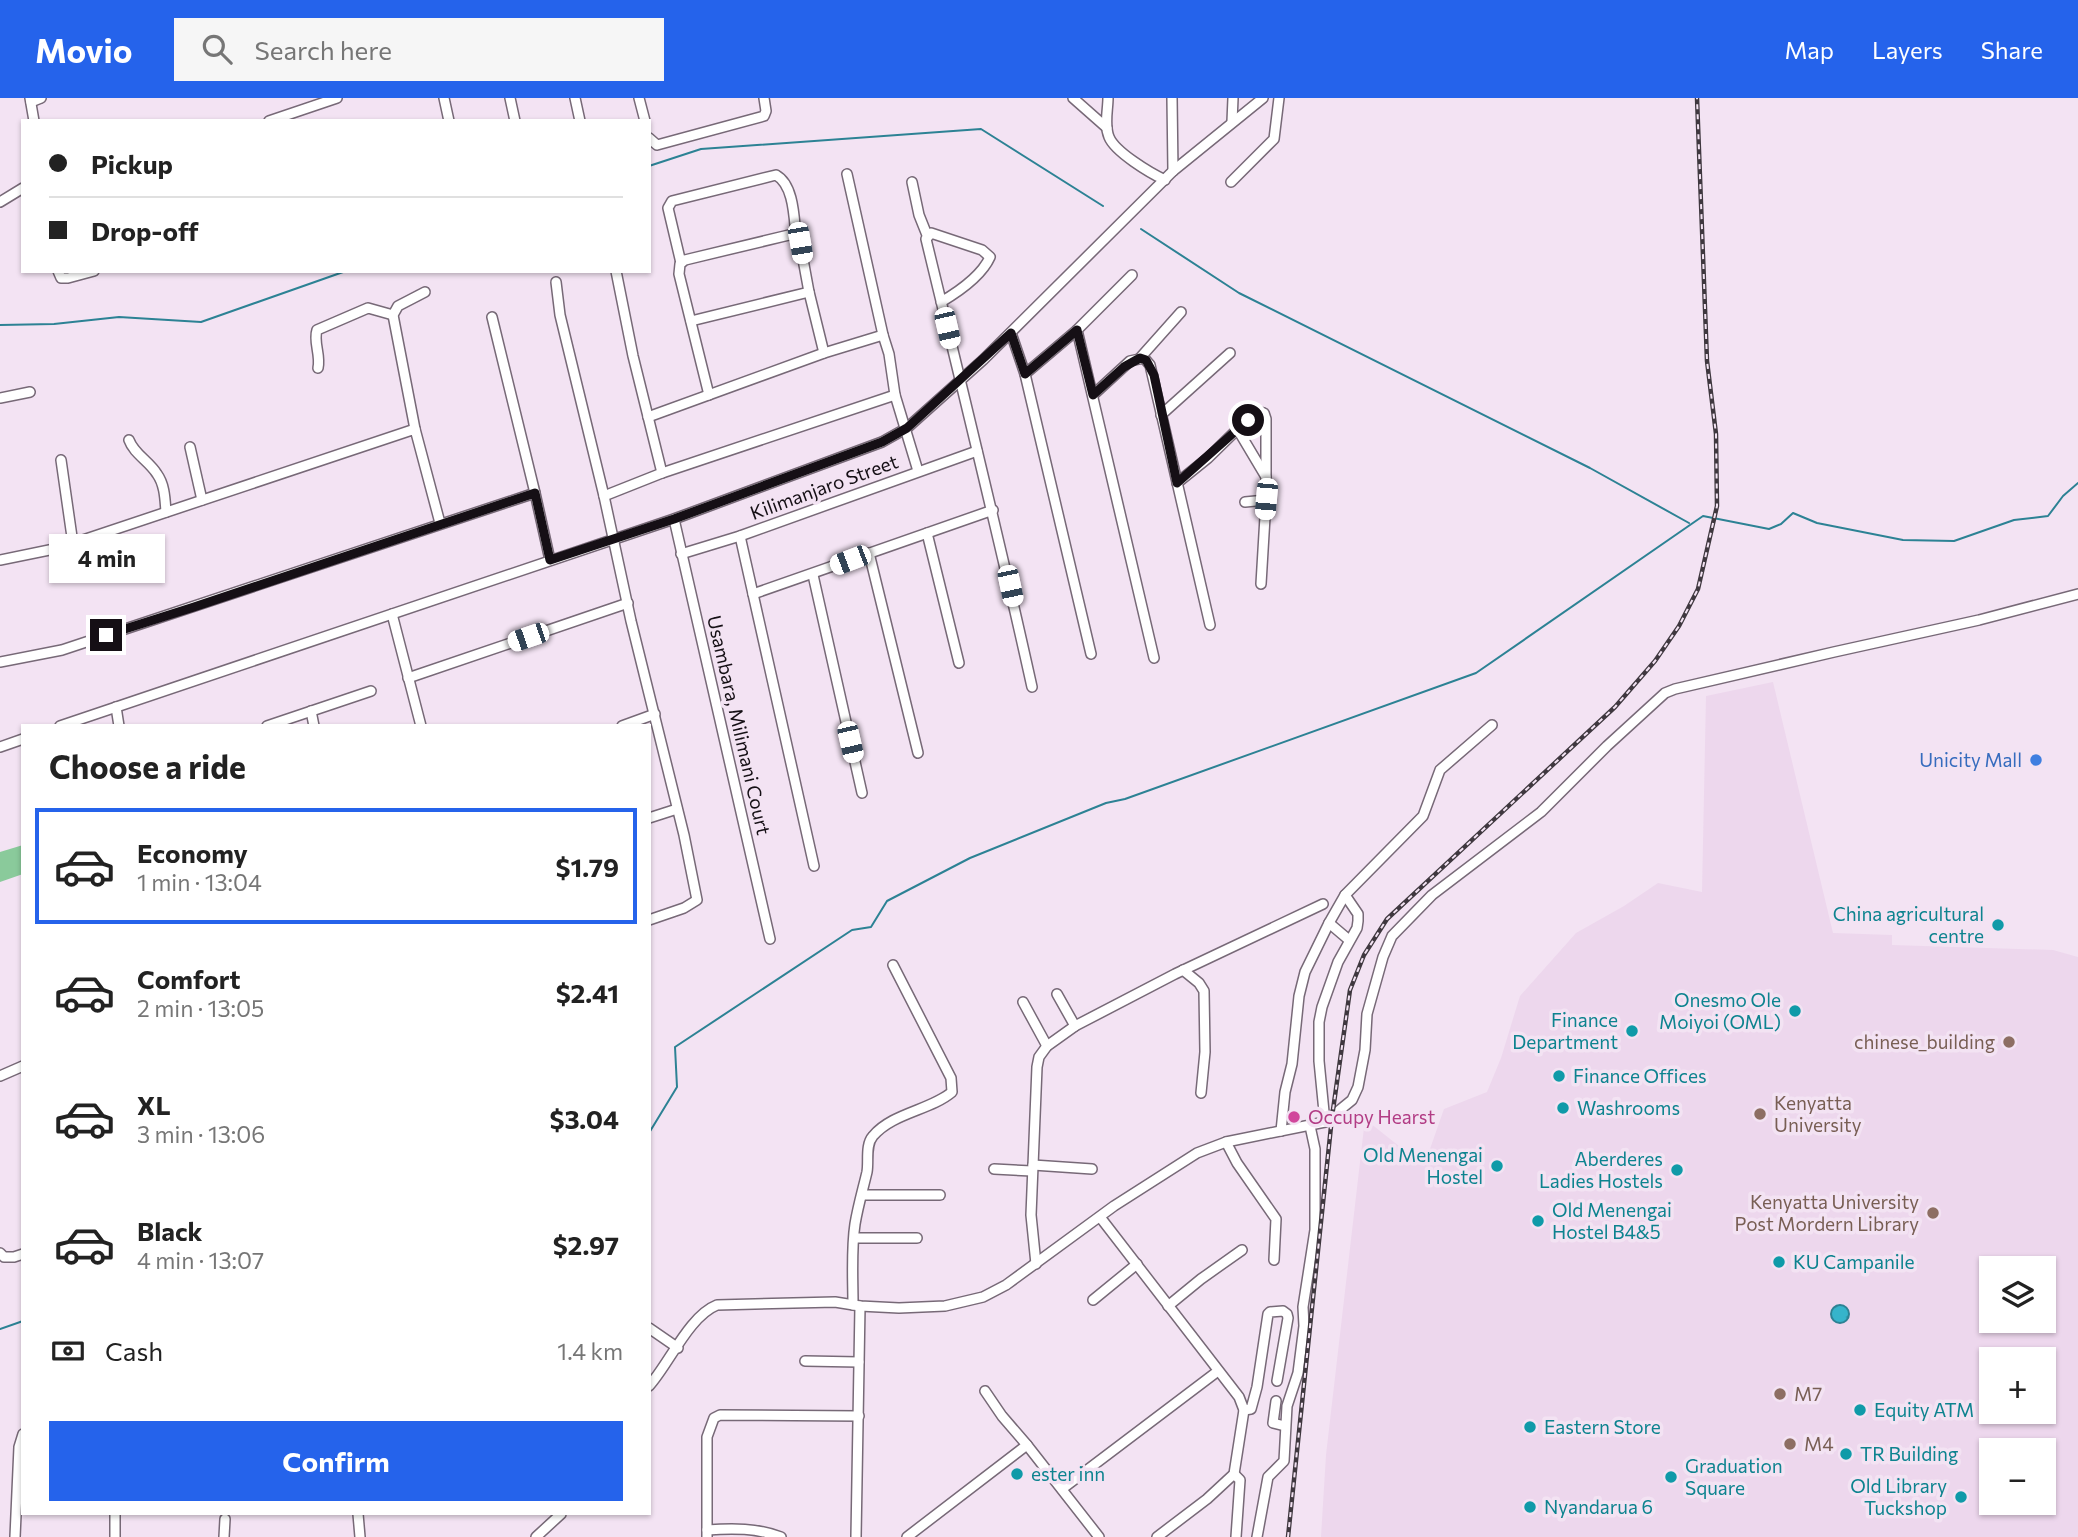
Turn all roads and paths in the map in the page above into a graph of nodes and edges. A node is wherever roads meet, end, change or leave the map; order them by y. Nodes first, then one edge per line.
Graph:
1 (41, 98) edge
2 (337, 98) edge
3 (443, 98) edge
4 (510, 98) edge
5 (575, 98) edge
6 (639, 98) edge
7 (764, 98) edge
8 (1073, 98) edge
9 (1108, 98) edge
10 (1172, 98) edge
11 (1233, 98) edge
12 (1263, 98) edge
13 (1279, 98) edge
14 (30, 100) edge
15 (34, 119) edge
16 (275, 119) edge
17 (448, 119) edge
18 (515, 119) edge
19 (580, 119) edge
20 (644, 119) edge
21 (1232, 122) junction
22 (1107, 128) junction
23 (651, 140) edge
24 (1173, 171) junction
25 (847, 174) dead end
26 (1165, 180) junction
27 (912, 182) dead end
28 (1231, 182) dead end
29 (21, 189) edge
30 (0, 202) edge
31 (927, 235) junction
32 (796, 236) junction
33 (681, 262) junction
34 (59, 273) edge
35 (87, 273) edge
36 (616, 273) edge
37 (1132, 275) dead end
38 (556, 282) dead end
39 (425, 292) dead end
40 (808, 292) junction
41 (941, 302) junction
42 (1181, 312) dead end
43 (393, 315) junction
44 (492, 317) dead end
45 (691, 321) junction
46 (1077, 330) junction
47 (1011, 333) junction
48 (883, 335) junction
49 (824, 353) junction
50 (1230, 353) dead end
51 (1140, 358) junction
52 (318, 368) dead end
53 (1025, 374) junction
54 (959, 382) junction
55 (30, 393) dead end
56 (709, 395) junction
57 (895, 395) junction
58 (1093, 395) junction
59 (0, 398) edge
60 (1161, 415) junction
61 (648, 417) junction
62 (907, 428) junction
63 (415, 429) junction
64 (1238, 430) junction
65 (129, 440) dead end
66 (190, 447) dead end
67 (977, 451) junction
68 (61, 460) dead end
69 (918, 471) junction
70 (662, 473) junction
71 (1266, 478) junction
72 (1177, 483) junction
73 (535, 493) junction
74 (604, 496) junction
75 (1266, 499) junction
76 (202, 500) junction
77 (1245, 502) dead end
78 (993, 510) junction
79 (166, 512) junction
80 (674, 519) junction
81 (440, 523) junction
82 (927, 533) junction
83 (740, 536) junction
84 (614, 539) junction
85 (73, 544) junction
86 (869, 553) junction
87 (681, 554) junction
88 (0, 560) edge
89 (550, 560) junction
90 (813, 575) junction
91 (1261, 584) dead end
92 (753, 594) junction
93 (2078, 594) edge
94 (628, 603) junction
95 (392, 614) junction
96 (1210, 625) dead end
97 (1091, 654) dead end
98 (1154, 658) dead end
99 (0, 662) edge
100 (959, 663) dead end
101 (408, 678) junction
102 (1032, 688) dead end
103 (371, 691) dead end
104 (116, 708) junction
105 (311, 711) junction
106 (655, 714) junction
107 (66, 724) edge
108 (119, 724) edge
109 (273, 724) edge
110 (314, 724) edge
111 (420, 724) edge
112 (628, 724) edge
113 (1492, 725) dead end
114 (21, 740) edge
115 (0, 747) edge
116 (918, 753) dead end
117 (862, 793) dead end
118 (677, 808) junction
119 (651, 817) edge
120 (814, 866) dead end
121 (1345, 895) junction
122 (1323, 904) dead end
123 (651, 919) edge
124 (1329, 923) junction
125 (770, 939) dead end
126 (1349, 940) junction
127 (893, 965) dead end
128 (1183, 970) junction
129 (1057, 994) dead end
130 (1023, 1002) dead end
131 (1075, 1026) junction
132 (1047, 1046) junction
133 (21, 1067) edge
134 (0, 1076) edge
135 (1201, 1093) dead end
136 (1325, 1122) junction
137 (1310, 1126) junction
138 (1281, 1132) junction
139 (1226, 1142) junction
140 (1033, 1168) junction
141 (994, 1169) dead end
142 (1092, 1169) dead end
143 (862, 1195) junction
144 (940, 1195) dead end
145 (1100, 1217) junction
146 (855, 1238) junction
147 (917, 1238) dead end
148 (1242, 1250) dead end
149 (0, 1252) edge
150 (21, 1254) edge
151 (1274, 1261) dead end
152 (1036, 1264) junction
153 (1137, 1264) junction
154 (1093, 1300) dead end
155 (856, 1306) junction
156 (1168, 1306) junction
157 (651, 1329) edge
158 (678, 1348) junction
159 (804, 1361) dead end
160 (859, 1362) junction
161 (1218, 1371) junction
162 (1277, 1381) dead end
163 (651, 1383) edge
164 (985, 1391) dead end
165 (1276, 1401) dead end
166 (1244, 1410) junction
167 (859, 1416) junction
168 (1286, 1426) junction
169 (21, 1440) edge
170 (1027, 1445) junction
171 (1234, 1474) junction
172 (1062, 1489) junction
173 (115, 1515) edge
174 (358, 1515) edge
175 (560, 1515) edge
176 (225, 1519) dead end
177 (550, 1525) junction
178 (707, 1533) edge
179 (15, 1537) edge
180 (115, 1537) edge
181 (225, 1537) edge
182 (360, 1537) edge
183 (536, 1537) edge
184 (551, 1537) edge
185 (781, 1537) edge
186 (856, 1537) edge
187 (907, 1537) edge
188 (1098, 1537) edge
189 (1157, 1537) edge
190 (1236, 1537) edge
191 (1257, 1537) edge

1 - 14 street
2 - 16 street
3 - 17 street
4 - 18 street
5 - 19 street
6 - 20 street
7 - 23 street
8 - 22 street
9 - 22 street
10 - 24 street
11 - 21 street
12 - 21 street
13 - 28 street
14 - 15 street
21 - 24 street
22 - 26 street
24 - 26 street
25 - 48 street
26 - 47 street
27 - 31 street
29 - 30 street
31 - 41 street
31 - 41 street
32 - 33 street
32 - 33 street
32 - 40 street
33 - 45 street
34 - 35 street
36 - 61 street
37 - 46 street
38 - 74 street
39 - 43 street
40 - 45 street
40 - 49 street
41 - 54 street
42 - 51 street
43 - 52 street
43 - 63 street
44 - 73 street
45 - 56 street
46 - 53 street
46 - 58 street
47 - 53 street
47 - 54 street
48 - 49 street
48 - 57 street
49 - 56 street
50 - 60 street
51 - 58 street
51 - 60 street
53 - 97 street
54 - 62 street
54 - 67 street
55 - 59 street
56 - 61 street
57 - 62 street
57 - 70 street
58 - 98 street
60 - 72 street
61 - 70 street
62 - 69 street
62 - 80 street
63 - 76 street
63 - 81 street
64 - 71 street
64 - 71 street
64 - 72 street
65 - 79 street
66 - 76 street
67 - 69 street, Kilimanjaro Street
67 - 78 street
68 - 85 street
69 - 83 street, Kilimanjaro Street
70 - 74 street
71 - 75 street
72 - 96 street
73 - 81 street
73 - 89 street
74 - 84 street
75 - 77 street
75 - 91 street
76 - 79 street
78 - 82 street
78 - 102 street
79 - 85 street
80 - 84 street
80 - 87 street, Usambara, Milimani Court
81 - 99 street
82 - 86 street
82 - 100 street
83 - 87 street, Kilimanjaro Street
83 - 92 street
84 - 89 street
84 - 94 street
85 - 88 street
86 - 90 street
86 - 116 street
87 - 125 street, Usambara, Milimani Court
89 - 95 street
90 - 92 street
90 - 117 street
92 - 120 street
93 - 136 street
94 - 101 street
94 - 106 street
95 - 101 street
95 - 104 street
101 - 111 street
103 - 105 street
104 - 107 street
104 - 108 street
105 - 109 street
105 - 110 street
106 - 112 street
106 - 118 street
113 - 121 street
114 - 115 street
118 - 119 street
118 - 123 street
121 - 124 street
121 - 126 street
122 - 128 street
124 - 126 street
124 - 138 street
126 - 136 street
127 - 143 street
128 - 131 street
128 - 135 street
129 - 131 street
130 - 132 street
131 - 132 street
132 - 140 street
133 - 134 street
136 - 137 street
137 - 138 street
137 - 168 street
138 - 139 street
139 - 145 street
139 - 151 street
140 - 141 street
140 - 142 street
140 - 152 street
143 - 144 street
143 - 146 street
145 - 152 street
145 - 153 street
146 - 147 street
146 - 155 street
148 - 156 street
149 - 150 street
152 - 155 street
153 - 154 street
153 - 156 street
155 - 158 street
155 - 160 street
156 - 161 street
157 - 158 street
158 - 163 street
159 - 160 street
160 - 167 street
161 - 166 street
161 - 172 street
162 - 166 street
164 - 170 street
165 - 168 street
166 - 171 street
167 - 178 street
167 - 186 street
168 - 191 street
169 - 179 street
170 - 172 street
170 - 187 street
171 - 189 street
171 - 190 street
172 - 188 street
173 - 180 street
174 - 182 street
175 - 177 street
176 - 181 street
177 - 183 street
177 - 184 street
178 - 185 street

